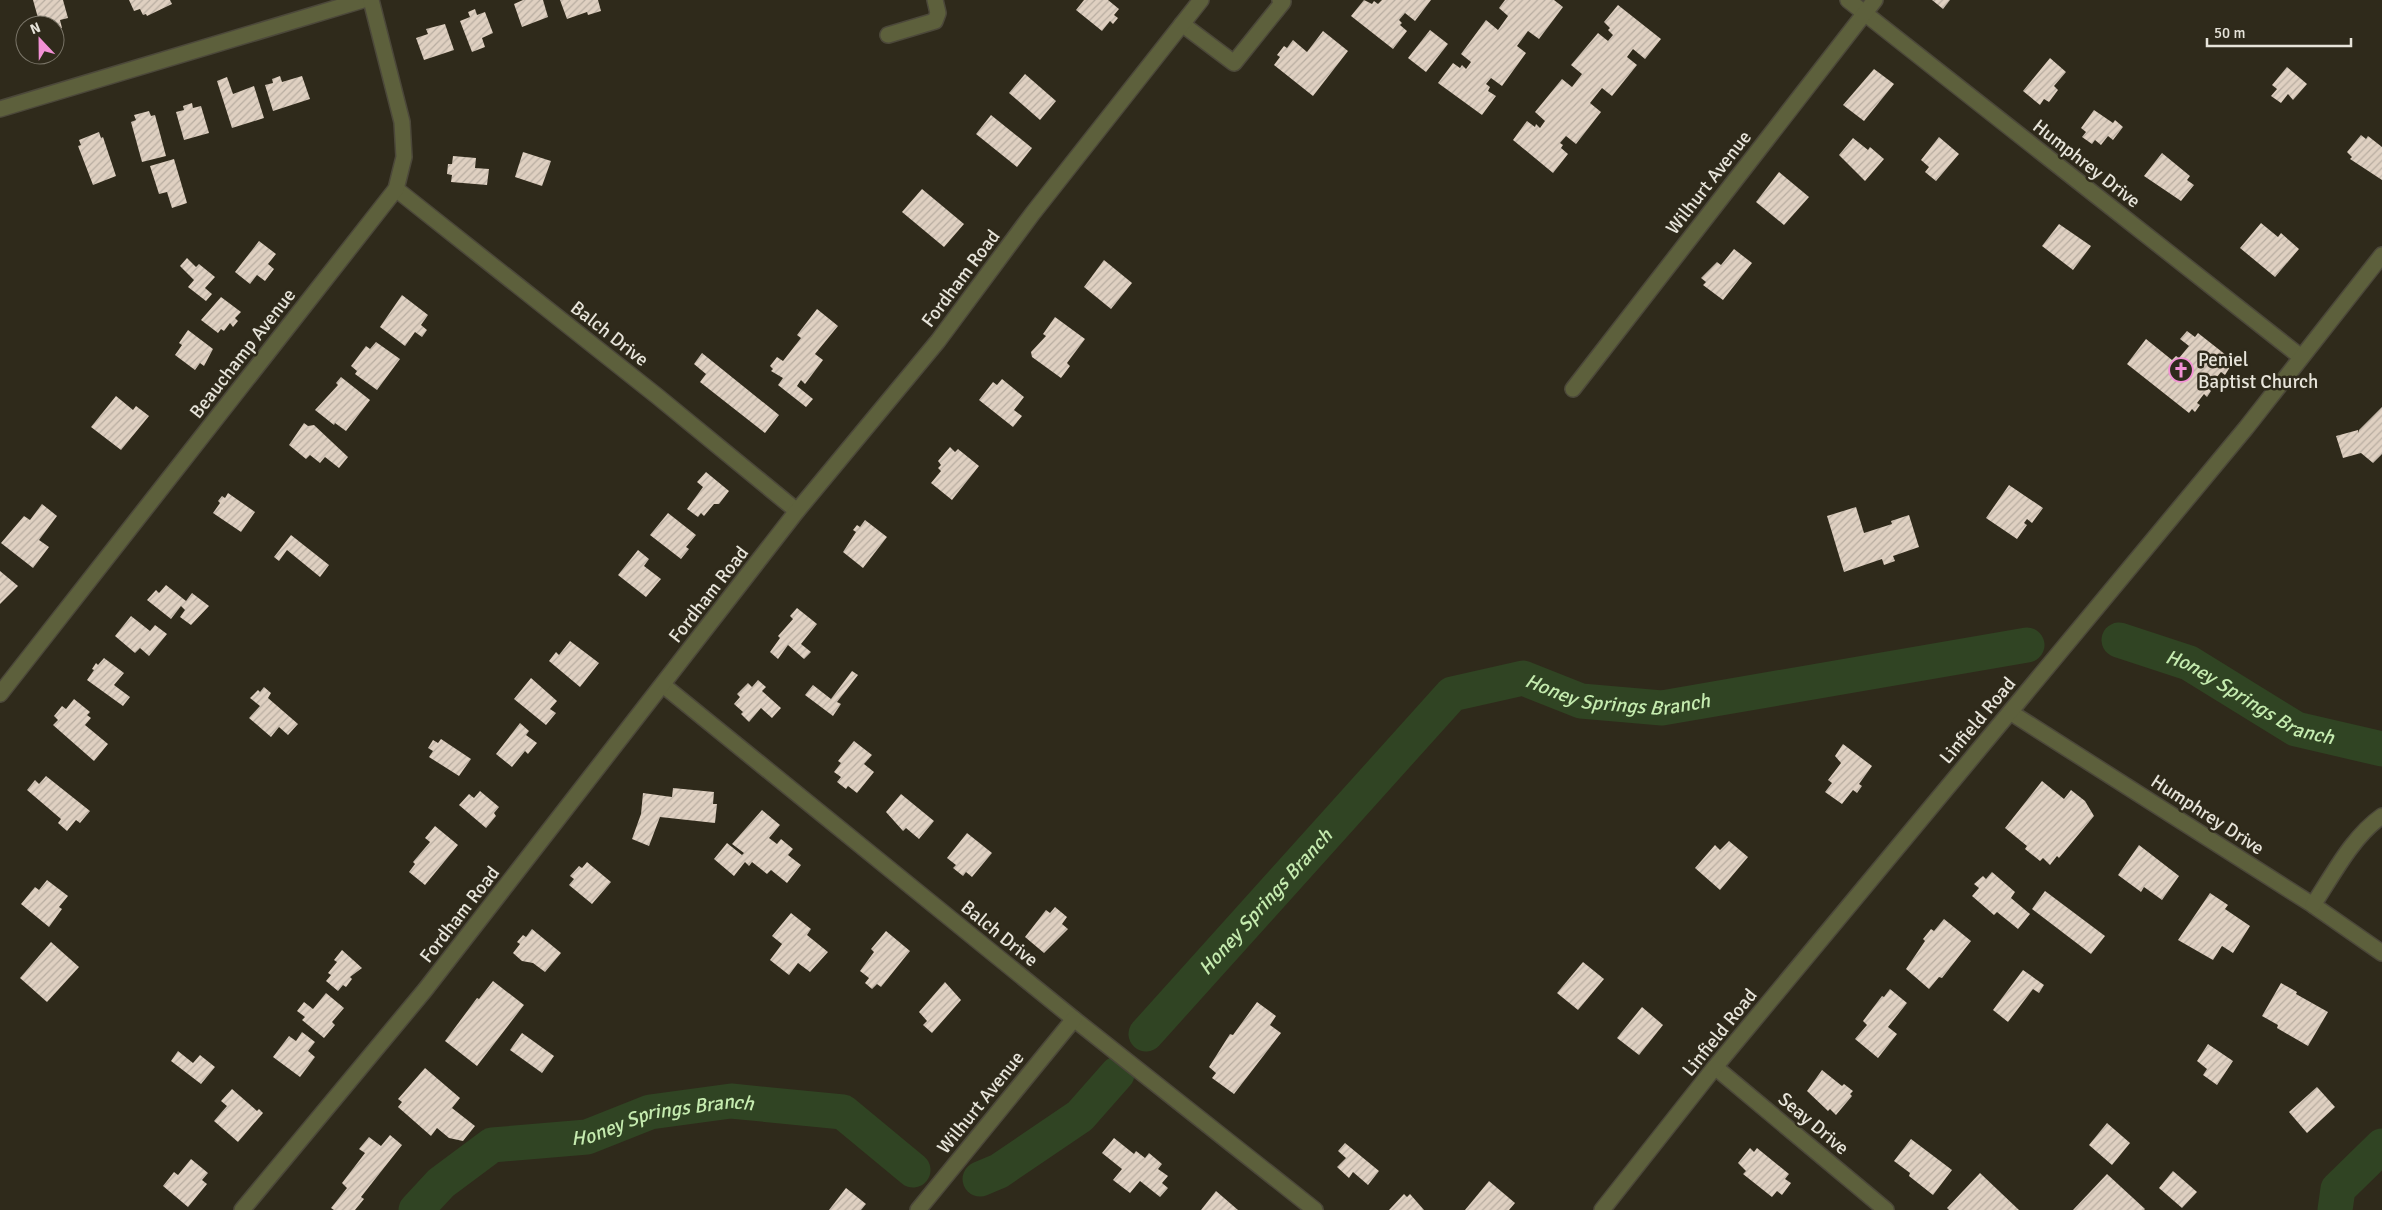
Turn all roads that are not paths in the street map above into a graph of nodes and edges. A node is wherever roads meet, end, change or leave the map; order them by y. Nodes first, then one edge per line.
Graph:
1 (364, 0) edge
2 (371, 0) edge
3 (934, 0) edge
4 (1201, 0) edge
5 (1280, 0) edge
6 (1848, 0) edge
7 (1875, 0) edge
8 (1865, 13) junction
9 (1182, 24) junction
10 (888, 35) dead end
11 (0, 108) edge
12 (396, 189) junction
13 (2382, 255) edge
14 (2301, 357) junction
15 (1573, 389) dead end
16 (797, 511) junction
17 (663, 685) junction
18 (0, 694) edge
19 (2010, 712) junction
20 (2382, 816) edge
21 (2313, 906) junction
22 (2382, 953) edge
23 (1074, 1019) junction
24 (1716, 1067) junction
25 (242, 1210) edge
26 (918, 1210) edge
27 (1315, 1210) edge
28 (1602, 1210) edge
29 (1886, 1210) edge

1 - 11 street
2 - 12 street, Beauchamp Avenue
3 - 10 street
4 - 9 street, Fordham Road
5 - 9 street
6 - 8 street, Humphrey Drive
7 - 8 street, Wilhurt Avenue
8 - 14 street, Humphrey Drive
8 - 15 street, Wilhurt Avenue
9 - 16 street, Fordham Road
12 - 16 street, Balch Drive
12 - 18 street, Beauchamp Avenue
13 - 14 street, Linfield Road
14 - 19 street, Linfield Road
16 - 17 street, Fordham Road
17 - 23 street, Balch Drive
17 - 25 street, Fordham Road
19 - 21 street, Humphrey Drive
19 - 24 street, Linfield Road
20 - 21 street
21 - 22 street, Humphrey Drive
23 - 26 street, Wilhurt Avenue
23 - 27 street, Balch Drive
24 - 28 street, Linfield Road
24 - 29 street, Seay Drive

